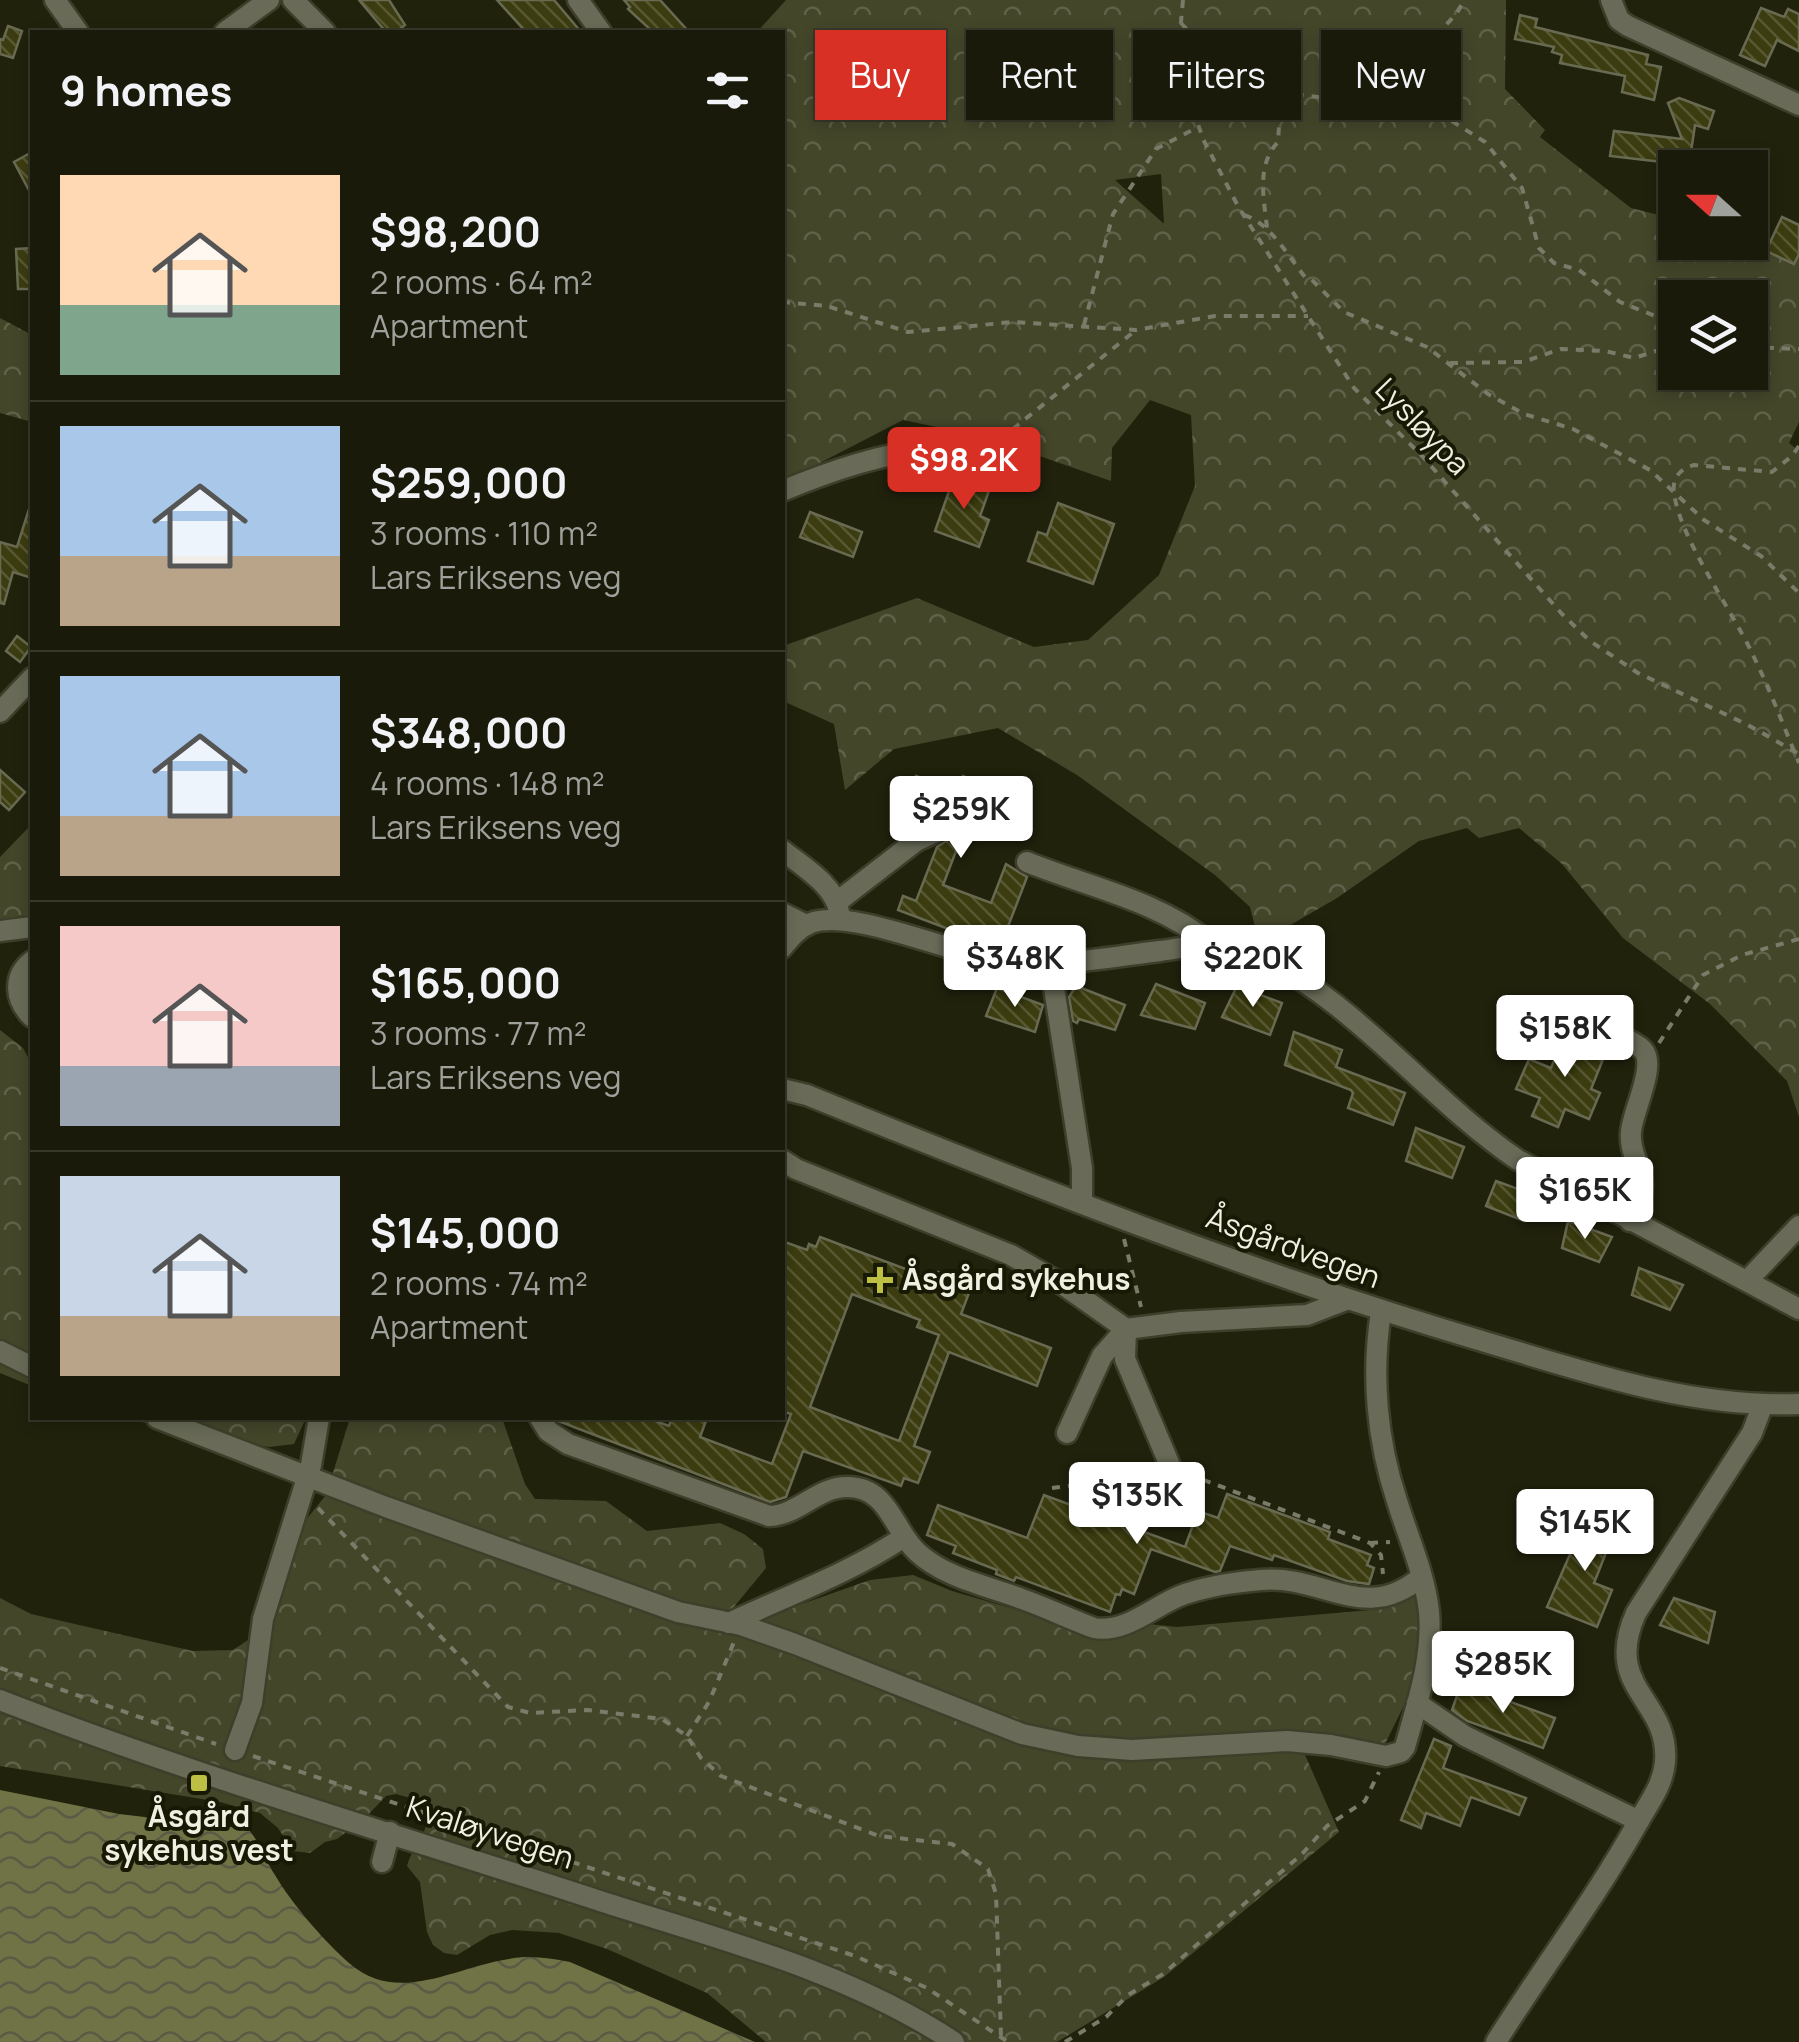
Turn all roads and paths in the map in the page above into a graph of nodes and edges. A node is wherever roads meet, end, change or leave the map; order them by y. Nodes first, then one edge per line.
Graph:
1 (55, 0) edge
2 (270, 0) edge
3 (293, 0) edge
4 (578, 0) edge
5 (1183, 0) edge
6 (1464, 0) edge
7 (1611, 0) edge
8 (1181, 23) junction
9 (77, 30) edge
10 (229, 30) edge
11 (324, 30) edge
12 (600, 30) edge
13 (1188, 30) edge
14 (1439, 30) edge
15 (1799, 104) edge
16 (1274, 120) edge
17 (1450, 120) edge
18 (1199, 126) junction
19 (1244, 215) junction
20 (1267, 229) junction
21 (785, 303) edge
22 (1308, 316) junction
23 (1658, 317) edge
24 (1084, 325) junction
25 (1136, 330) junction
26 (1768, 348) edge
27 (1799, 349) edge
28 (1658, 350) edge
29 (1447, 362) junction
30 (1799, 446) edge
31 (955, 458) junction
32 (998, 475) dead end
33 (785, 490) edge
34 (1674, 494) junction
35 (1799, 593) edge
36 (30, 680) edge
37 (0, 712) edge
38 (1797, 753) edge
39 (1799, 763) edge
40 (936, 832) dead end
41 (785, 853) edge
42 (1026, 862) dead end
43 (839, 910) junction
44 (785, 915) edge
45 (806, 926) junction
46 (30, 927) edge
47 (0, 930) edge
48 (1799, 939) edge
49 (1210, 943) junction
50 (785, 945) edge
51 (1050, 962) junction
52 (30, 963) edge
53 (9, 981) edge
54 (30, 1015) edge
55 (1586, 1026) dead end
56 (1648, 1060) junction
57 (785, 1090) edge
58 (785, 1162) edge
59 (1082, 1202) junction
60 (1118, 1216) junction
61 (1630, 1222) junction
62 (1799, 1226) edge
63 (1747, 1281) junction
64 (1346, 1300) junction
65 (1799, 1309) edge
66 (1381, 1312) junction
67 (1136, 1328) junction
68 (0, 1351) edge
69 (30, 1367) edge
70 (1763, 1404) junction
71 (1799, 1404) edge
72 (163, 1420) edge
73 (319, 1420) edge
74 (541, 1420) edge
75 (1067, 1433) dead end
76 (1100, 1468) dead end
77 (1171, 1468) junction
78 (306, 1481) junction
79 (1052, 1488) dead end
80 (1164, 1491) dead end
81 (904, 1537) junction
82 (1421, 1577) junction
83 (1381, 1599) junction
84 (735, 1624) junction
85 (0, 1668) edge
86 (0, 1700) edge
87 (1417, 1703) junction
88 (172, 1729) junction
89 (688, 1736) junction
90 (162, 1741) dead end
91 (234, 1750) junction
92 (1386, 1756) junction
93 (1639, 1821) junction
94 (390, 1832) junction
95 (382, 1862) dead end
96 (1001, 2036) junction
97 (954, 2042) edge
98 (1008, 2042) edge
99 (1065, 2042) edge
100 (1496, 2042) edge

1 - 9 street
2 - 10 street
3 - 11 street
4 - 12 street
5 - 8 path, Lysløypa
6 - 14 path
7 - 15 street
8 - 13 path
8 - 18 path, Lysløypa
16 - 20 path
17 - 23 path
18 - 19 path, Lysløypa
18 - 24 path
19 - 20 path
19 - 22 path, Lysløypa
20 - 29 path
21 - 24 path
22 - 25 path
22 - 38 path, Lysløypa
24 - 25 path
25 - 31 path
26 - 27 path
28 - 29 path
29 - 34 path
30 - 34 path
31 - 32 street
31 - 33 street
34 - 35 path
34 - 38 path
36 - 37 street
38 - 39 path
40 - 43 street
41 - 43 street
42 - 49 street
43 - 45 street
43 - 51 street
44 - 45 street
45 - 50 street
46 - 47 street
48 - 56 path
49 - 51 street
49 - 61 street
51 - 59 street
52 - 53 street
53 - 54 street
55 - 56 street
56 - 61 street
57 - 59 street, Åsgårdvegen
58 - 67 street
59 - 60 street, Åsgårdvegen
60 - 64 street, Åsgårdvegen
60 - 67 path
61 - 63 street
62 - 63 street
63 - 65 street
64 - 66 street, Åsgårdvegen
64 - 67 street
66 - 70 street, Åsgårdvegen
66 - 82 street
67 - 75 street
67 - 77 street
68 - 69 street
70 - 71 street, Åsgårdvegen
70 - 93 street
72 - 78 street
73 - 78 street
74 - 81 street
76 - 79 path
77 - 80 street
77 - 83 path
78 - 84 street
78 - 89 path
78 - 91 street
81 - 83 street
81 - 84 street
82 - 83 street
82 - 87 street
84 - 89 path
84 - 92 street
85 - 88 path
86 - 94 street, Kvaløyvegen
87 - 92 street
87 - 93 street
88 - 90 path
88 - 91 path
89 - 96 path
91 - 96 path
92 - 99 path
93 - 100 street
94 - 95 street
94 - 97 street, Kvaløyvegen
96 - 98 path

